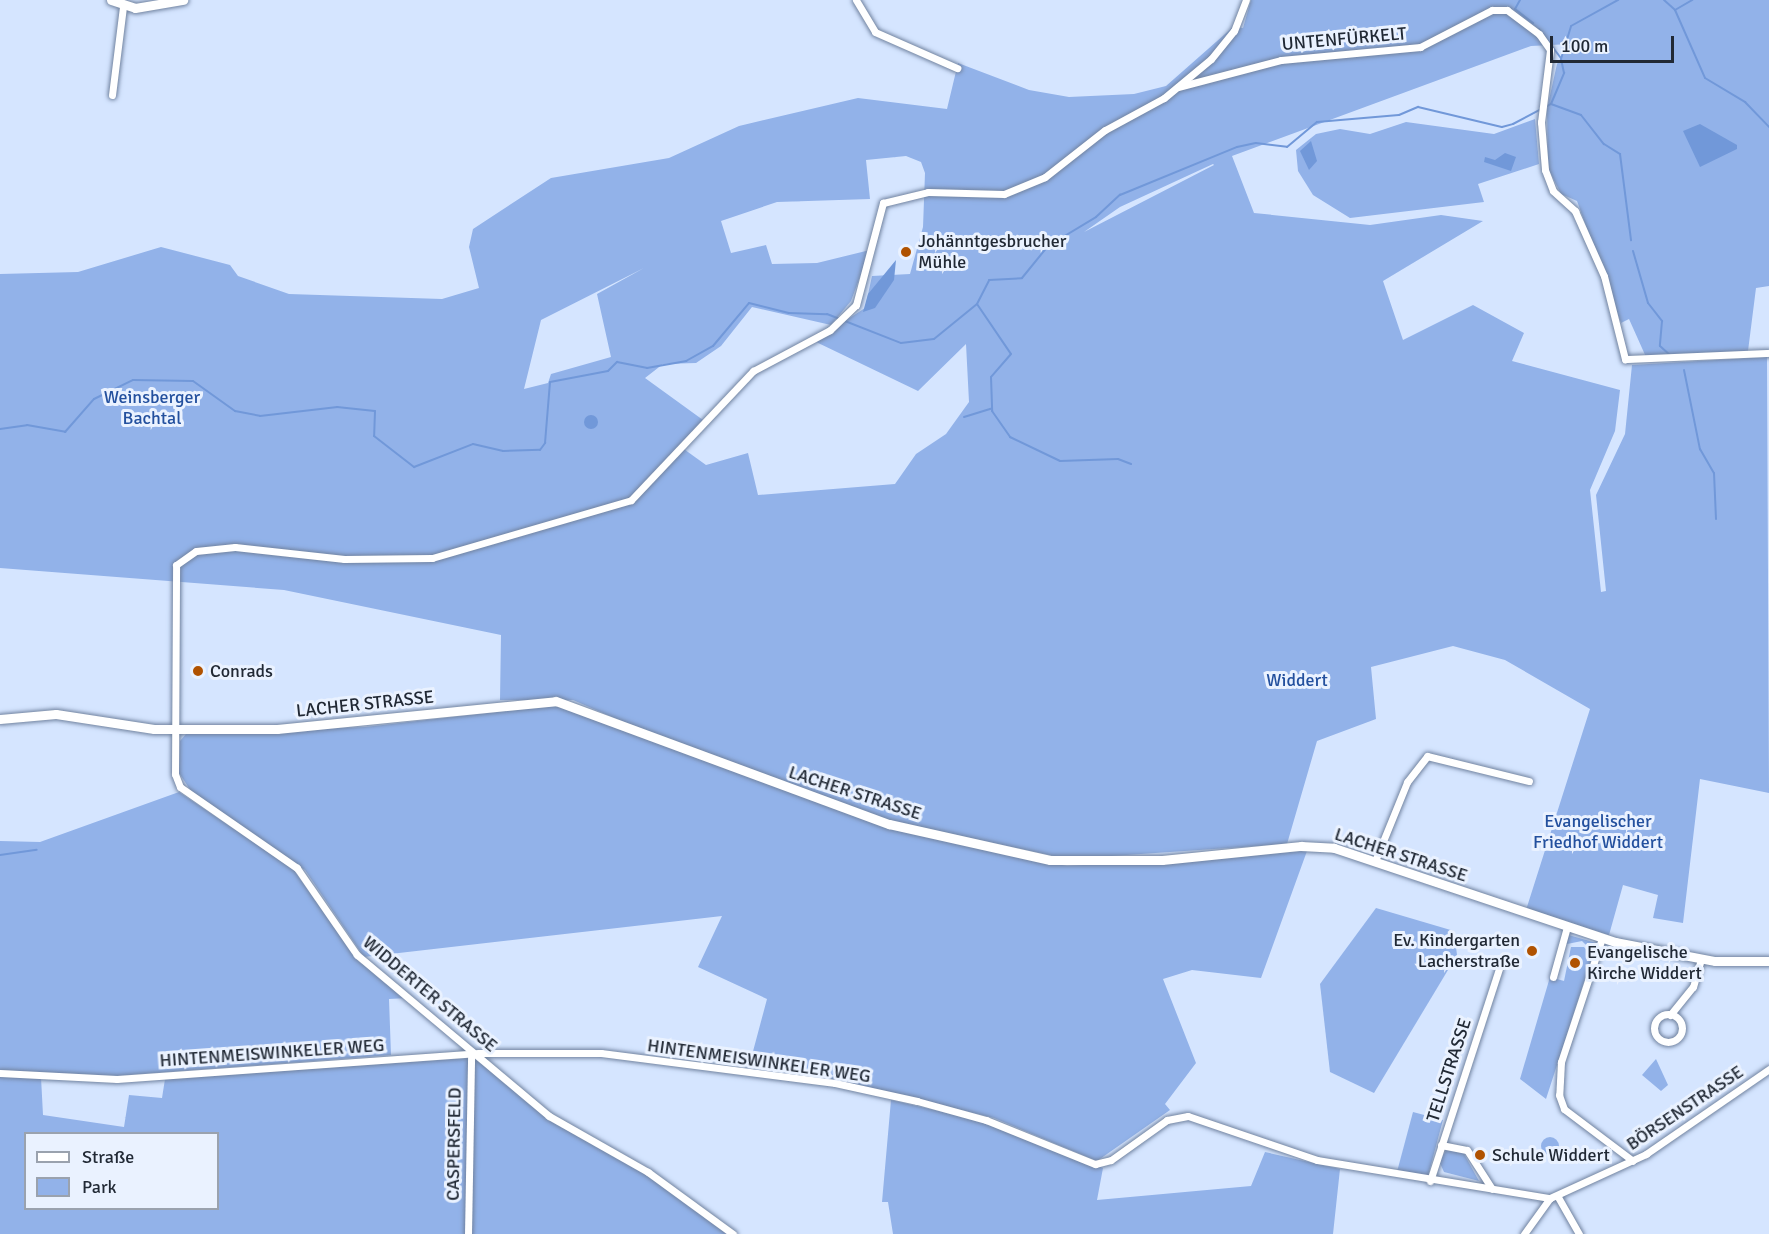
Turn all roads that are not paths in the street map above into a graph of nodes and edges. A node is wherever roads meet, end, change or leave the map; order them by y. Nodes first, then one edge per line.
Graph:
1 (111, 0) edge
2 (183, 0) edge
3 (856, 0) edge
4 (1245, 0) edge
5 (123, 7) junction
6 (957, 68) dead end
7 (1178, 87) junction
8 (112, 95) dead end
9 (1769, 353) edge
10 (0, 719) edge
11 (176, 729) junction
12 (1529, 782) dead end
13 (1376, 861) junction
14 (1568, 927) junction
15 (1602, 938) junction
16 (1701, 959) junction
17 (1769, 961) edge
18 (1499, 969) dead end
19 (1553, 978) dead end
20 (1670, 1015) junction
21 (474, 1054) junction
22 (1769, 1069) edge
23 (0, 1072) edge
24 (1441, 1145) junction
25 (1633, 1161) junction
26 (1430, 1181) junction
27 (1492, 1189) junction
28 (1558, 1197) junction
29 (1550, 1198) junction
30 (468, 1234) edge
31 (732, 1234) edge
32 (1524, 1234) edge
33 (1579, 1234) edge

1 - 5 street
2 - 5 street
3 - 6 street
4 - 7 street
5 - 8 street
7 - 9 street, UNTENFÜRKELT
7 - 11 street
10 - 11 street, LACHER STRASSE
11 - 13 street, LACHER STRASSE
11 - 21 street, WIDDERTER STRASSE
12 - 13 street
13 - 14 street, LACHER STRASSE
14 - 15 street, LACHER STRASSE
14 - 19 street
15 - 16 street, LACHER STRASSE
15 - 25 street
16 - 17 street, LACHER STRASSE
16 - 20 street
18 - 24 street, TELLSTRASSE
20 - 20 street
21 - 23 street, HINTENMEISWINKELER WEG
21 - 26 street, HINTENMEISWINKELER WEG
21 - 30 street, CASPERSFELD
21 - 31 street, WIDDERTER STRASSE
22 - 25 street, BÖRSENSTRASSE
24 - 26 street, TELLSTRASSE
24 - 27 street
25 - 28 street, BÖRSENSTRASSE
26 - 27 street, HINTENMEISWINKELER WEG
27 - 29 street, HINTENMEISWINKELER WEG
28 - 29 street, BÖRSENSTRASSE
28 - 33 street
29 - 32 street

